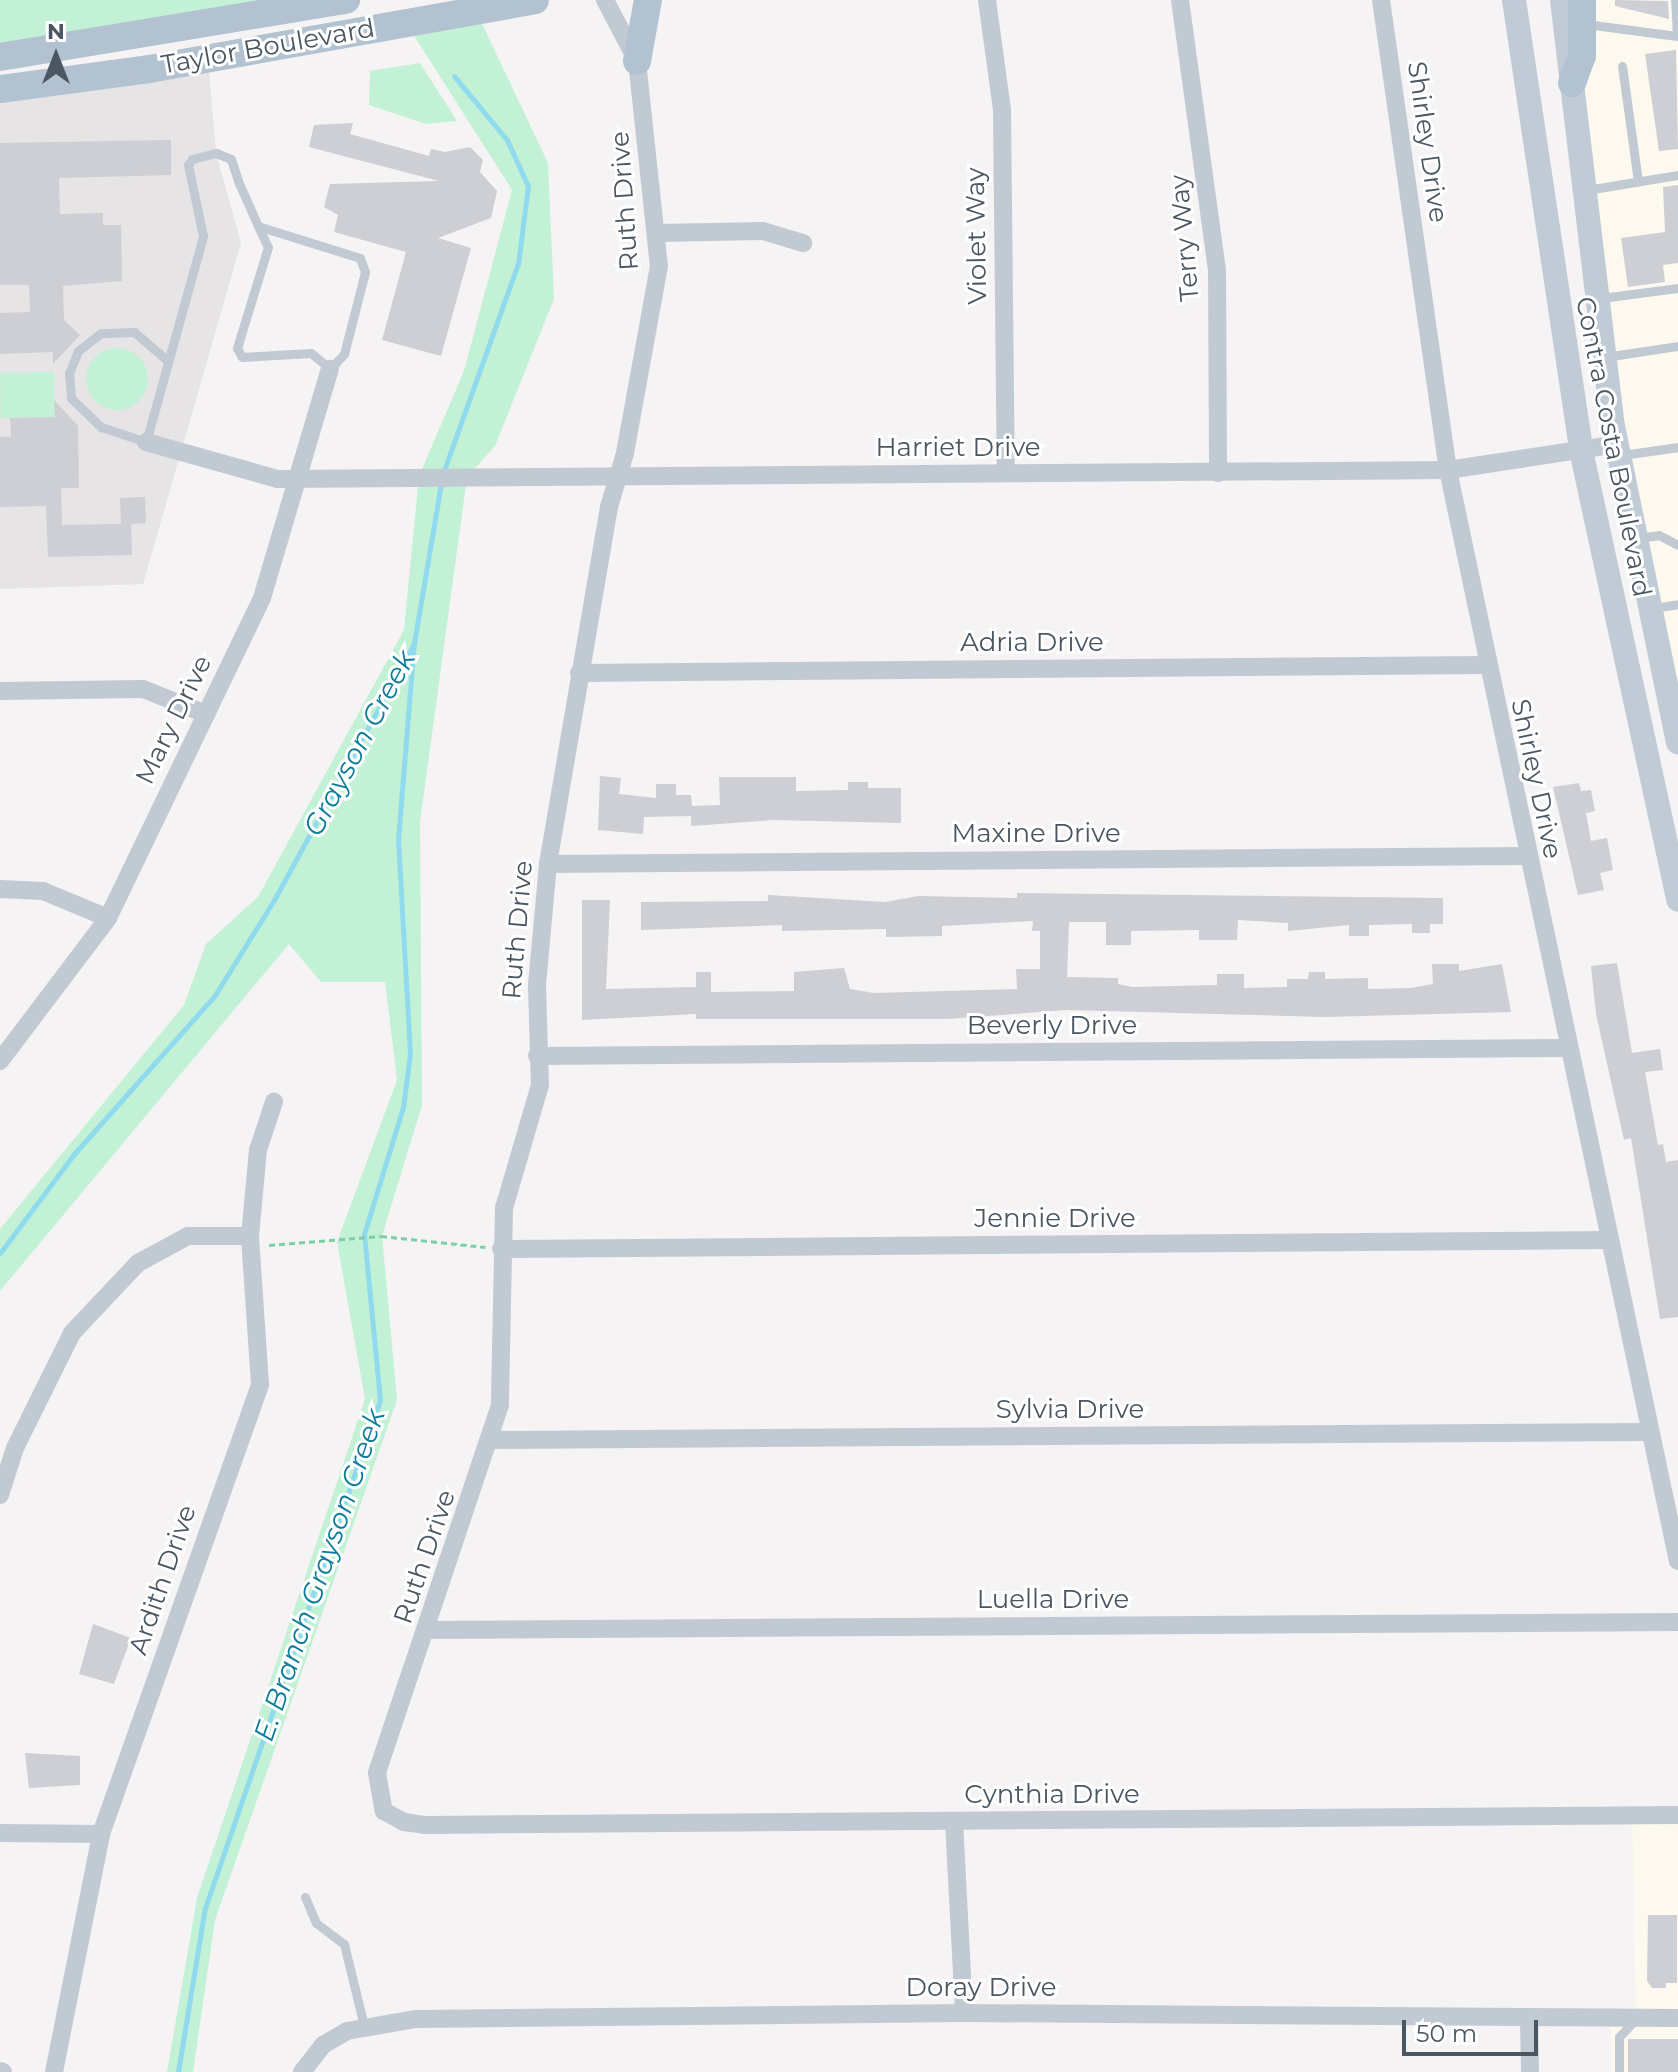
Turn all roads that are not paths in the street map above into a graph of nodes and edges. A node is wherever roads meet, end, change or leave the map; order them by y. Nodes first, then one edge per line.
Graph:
1 (346, 0) edge
2 (535, 0) edge
3 (605, 0) edge
4 (648, 0) edge
5 (987, 0) edge
6 (1180, 0) edge
7 (1381, 0) edge
8 (1514, 0) edge
9 (1562, 0) edge
10 (1675, 0) edge
11 (1583, 12) edge
12 (0, 57) edge
13 (637, 61) junction
14 (1622, 66) dead end
15 (1572, 83) junction
16 (0, 89) edge
17 (1678, 175) edge
18 (1638, 181) junction
19 (1584, 190) junction
20 (258, 226) junction
21 (658, 233) junction
22 (803, 243) dead end
23 (1678, 288) edge
24 (1597, 299) junction
25 (1678, 346) edge
26 (1605, 357) junction
27 (168, 361) junction
28 (330, 369) junction
29 (146, 442) junction
30 (1678, 447) edge
31 (1581, 450) junction
32 (1618, 450) junction
33 (1448, 470) junction
34 (1006, 473) junction
35 (1218, 473) junction
36 (617, 476) junction
37 (298, 479) junction
38 (1636, 538) junction
39 (1678, 545) edge
40 (1678, 604) edge
41 (1652, 608) junction
42 (1485, 665) junction
43 (579, 673) junction
44 (1671, 676) edge
45 (0, 691) edge
46 (206, 714) junction
47 (1678, 742) edge
48 (1525, 856) junction
49 (548, 864) junction
50 (0, 889) edge
51 (1678, 900) edge
52 (108, 918) junction
53 (1566, 1048) junction
54 (537, 1056) junction
55 (0, 1061) edge
56 (274, 1102) dead end
57 (1610, 1240) junction
58 (250, 1242) junction
59 (501, 1249) junction
60 (1649, 1432) junction
61 (492, 1440) junction
62 (0, 1495) edge
63 (1678, 1561) edge
64 (1678, 1622) edge
65 (428, 1630) junction
66 (1678, 1815) edge
67 (954, 1821) junction
68 (426, 1825) joint
69 (0, 1833) edge
70 (101, 1834) junction
71 (305, 1897) dead end
72 (964, 2013) junction
73 (1678, 2018) edge
74 (1529, 2019) junction
75 (1636, 2019) junction
76 (364, 2026) junction
77 (54, 2072) edge
78 (302, 2072) edge
79 (1530, 2072) edge
80 (1619, 2072) edge

1 - 12 main road, Taylor Boulevard
2 - 16 main road, Taylor Boulevard
3 - 13 street, Ruth Drive
4 - 13 main road
5 - 34 street, Violet Way
6 - 35 street, Terry Way
7 - 33 street, Shirley Drive
8 - 31 main road, Contra Costa Boulevard
9 - 15 main road, Contra Costa Boulevard
10 - 11 lane
11 - 15 main road
13 - 21 street, Ruth Drive
14 - 18 lane
15 - 19 main road, Contra Costa Boulevard
17 - 18 lane
18 - 19 lane
19 - 24 main road, Contra Costa Boulevard
20 - 27 lane
20 - 28 lane
20 - 28 lane
21 - 22 street
21 - 36 street, Ruth Drive
23 - 24 lane
24 - 26 main road, Contra Costa Boulevard
25 - 26 lane
26 - 32 main road, Contra Costa Boulevard
27 - 29 lane
27 - 29 lane
28 - 37 street, Mary Drive
29 - 37 street, Harriet Drive
30 - 32 lane
31 - 32 street, Harriet Drive
31 - 33 street, Harriet Drive
31 - 51 main road, Contra Costa Boulevard
32 - 38 main road, Contra Costa Boulevard
33 - 35 street, Harriet Drive
33 - 42 street, Shirley Drive
34 - 35 street, Harriet Drive
34 - 36 street, Harriet Drive
36 - 37 street, Harriet Drive
36 - 43 street, Ruth Drive
37 - 46 street, Mary Drive
38 - 39 lane
38 - 41 main road, Contra Costa Boulevard
40 - 41 lane
41 - 44 main road, Contra Costa Boulevard
42 - 43 street, Adria Drive
42 - 48 street, Shirley Drive
43 - 49 street, Ruth Drive
44 - 47 main road, Contra Costa Boulevard
45 - 46 street
46 - 52 street, Mary Drive
48 - 49 street, Maxine Drive
48 - 53 street, Shirley Drive
49 - 54 street, Ruth Drive
50 - 52 street
52 - 55 street, Mary Drive
53 - 54 street, Beverly Drive
53 - 57 street, Shirley Drive
54 - 59 street, Ruth Drive
56 - 58 street, Ardith Drive
57 - 59 street, Jennie Drive
57 - 60 street, Shirley Drive
58 - 62 street
58 - 70 street, Ardith Drive
59 - 61 street, Ruth Drive
60 - 61 street, Sylvia Drive
60 - 63 street, Shirley Drive
61 - 65 street, Ruth Drive
64 - 65 street, Luella Drive
65 - 68 street, Ruth Drive
66 - 67 street, Cynthia Drive
67 - 68 street, Cynthia Drive
67 - 72 street
69 - 70 street
70 - 77 street, Ardith Drive
71 - 76 lane
72 - 74 street, Doray Drive
72 - 76 street, Doray Drive
73 - 75 street, Doray Drive
74 - 75 street, Doray Drive
74 - 79 street
75 - 80 lane
76 - 78 street, Doray Drive

